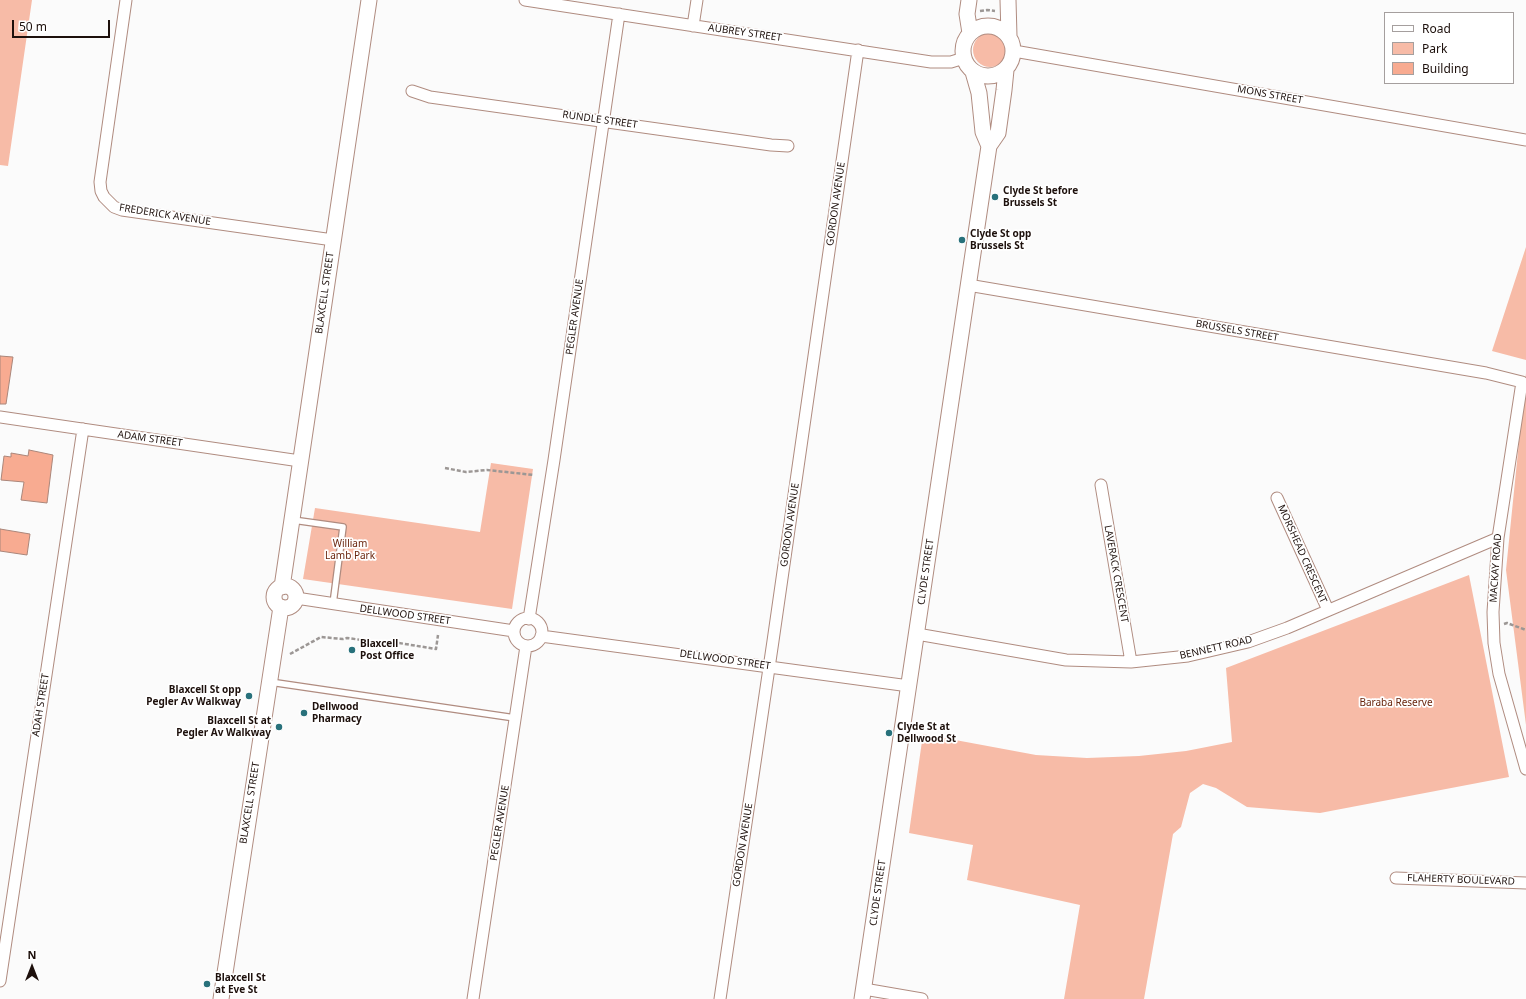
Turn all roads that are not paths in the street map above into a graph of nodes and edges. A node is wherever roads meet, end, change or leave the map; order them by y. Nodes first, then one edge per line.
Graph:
1 (126, 0) edge
2 (369, 0) edge
3 (525, 0) edge
4 (697, 0) edge
5 (972, 6) edge
6 (1005, 6) edge
7 (619, 14) junction
8 (693, 26) junction
9 (970, 33) junction
10 (1009, 36) junction
11 (858, 50) junction
12 (1014, 51) junction
13 (964, 58) junction
14 (1006, 70) junction
15 (973, 72) junction
16 (412, 91) dead end
17 (603, 121) junction
18 (1526, 140) edge
19 (788, 146) dead end
20 (989, 146) junction
21 (333, 240) junction
22 (968, 285) junction
23 (1504, 378) joint
24 (0, 417) edge
25 (82, 429) junction
26 (300, 461) junction
27 (1101, 485) dead end
28 (1277, 498) dead end
29 (292, 520) junction
30 (1498, 538) junction
31 (282, 587) junction
32 (296, 598) junction
33 (333, 604) junction
34 (281, 607) junction
35 (1328, 610) junction
36 (529, 619) junction
37 (514, 631) junction
38 (917, 634) junction
39 (541, 636) junction
40 (526, 646) junction
41 (1130, 662) junction
42 (770, 666) junction
43 (269, 682) junction
44 (909, 686) junction
45 (515, 718) junction
46 (1526, 769) edge
47 (1396, 878) dead end
48 (1526, 883) edge
49 (0, 981) edge
50 (863, 994) edge
51 (221, 999) edge
52 (473, 999) edge
53 (720, 999) edge
54 (922, 999) edge

1 - 21 street, FREDERICK AVENUE
2 - 21 main road, BLAXCELL STREET
3 - 7 street, AUBREY STREET
4 - 8 street
5 - 9 main road
6 - 10 main road
7 - 8 street, AUBREY STREET
7 - 17 street, PEGLER AVENUE
8 - 11 street, AUBREY STREET
9 - 10 main road
9 - 13 main road
10 - 12 main road
11 - 13 street, AUBREY STREET
11 - 42 street, GORDON AVENUE
12 - 14 main road
12 - 18 street, MONS STREET
13 - 15 main road
14 - 15 main road
14 - 20 main road, CLYDE STREET
15 - 20 main road, CLYDE STREET
16 - 17 street, RUNDLE STREET
17 - 19 street, RUNDLE STREET
17 - 36 street, PEGLER AVENUE
20 - 22 main road, CLYDE STREET
21 - 26 main road, BLAXCELL STREET
22 - 23 street, BRUSSELS STREET
22 - 38 main road, CLYDE STREET
23 - 30 street, MACKAY ROAD
24 - 25 street, ADAM STREET
25 - 26 street, ADAM STREET
25 - 49 street, ADAH STREET
26 - 29 main road, BLAXCELL STREET
27 - 41 street, LAVERACK CRESCENT
28 - 35 street, MORSHEAD CRESCENT
29 - 31 main road, BLAXCELL STREET
29 - 33 lane
30 - 35 street, BENNETT ROAD
30 - 46 street, MACKAY ROAD
31 - 32 main road
31 - 34 main road
32 - 33 street, DELLWOOD STREET
32 - 34 main road
33 - 37 street, DELLWOOD STREET
34 - 43 main road, BLAXCELL STREET
35 - 41 street, BENNETT ROAD
36 - 37 street
36 - 39 street
37 - 40 street
38 - 41 street, BENNETT ROAD
38 - 44 main road, CLYDE STREET
39 - 40 street
39 - 42 street, DELLWOOD STREET
40 - 45 street, PEGLER AVENUE
42 - 44 street, DELLWOOD STREET
42 - 53 street, GORDON AVENUE
43 - 45 lane
43 - 51 main road, BLAXCELL STREET
44 - 50 main road, CLYDE STREET
45 - 52 street, PEGLER AVENUE
47 - 48 street, FLAHERTY BOULEVARD
50 - 54 street

